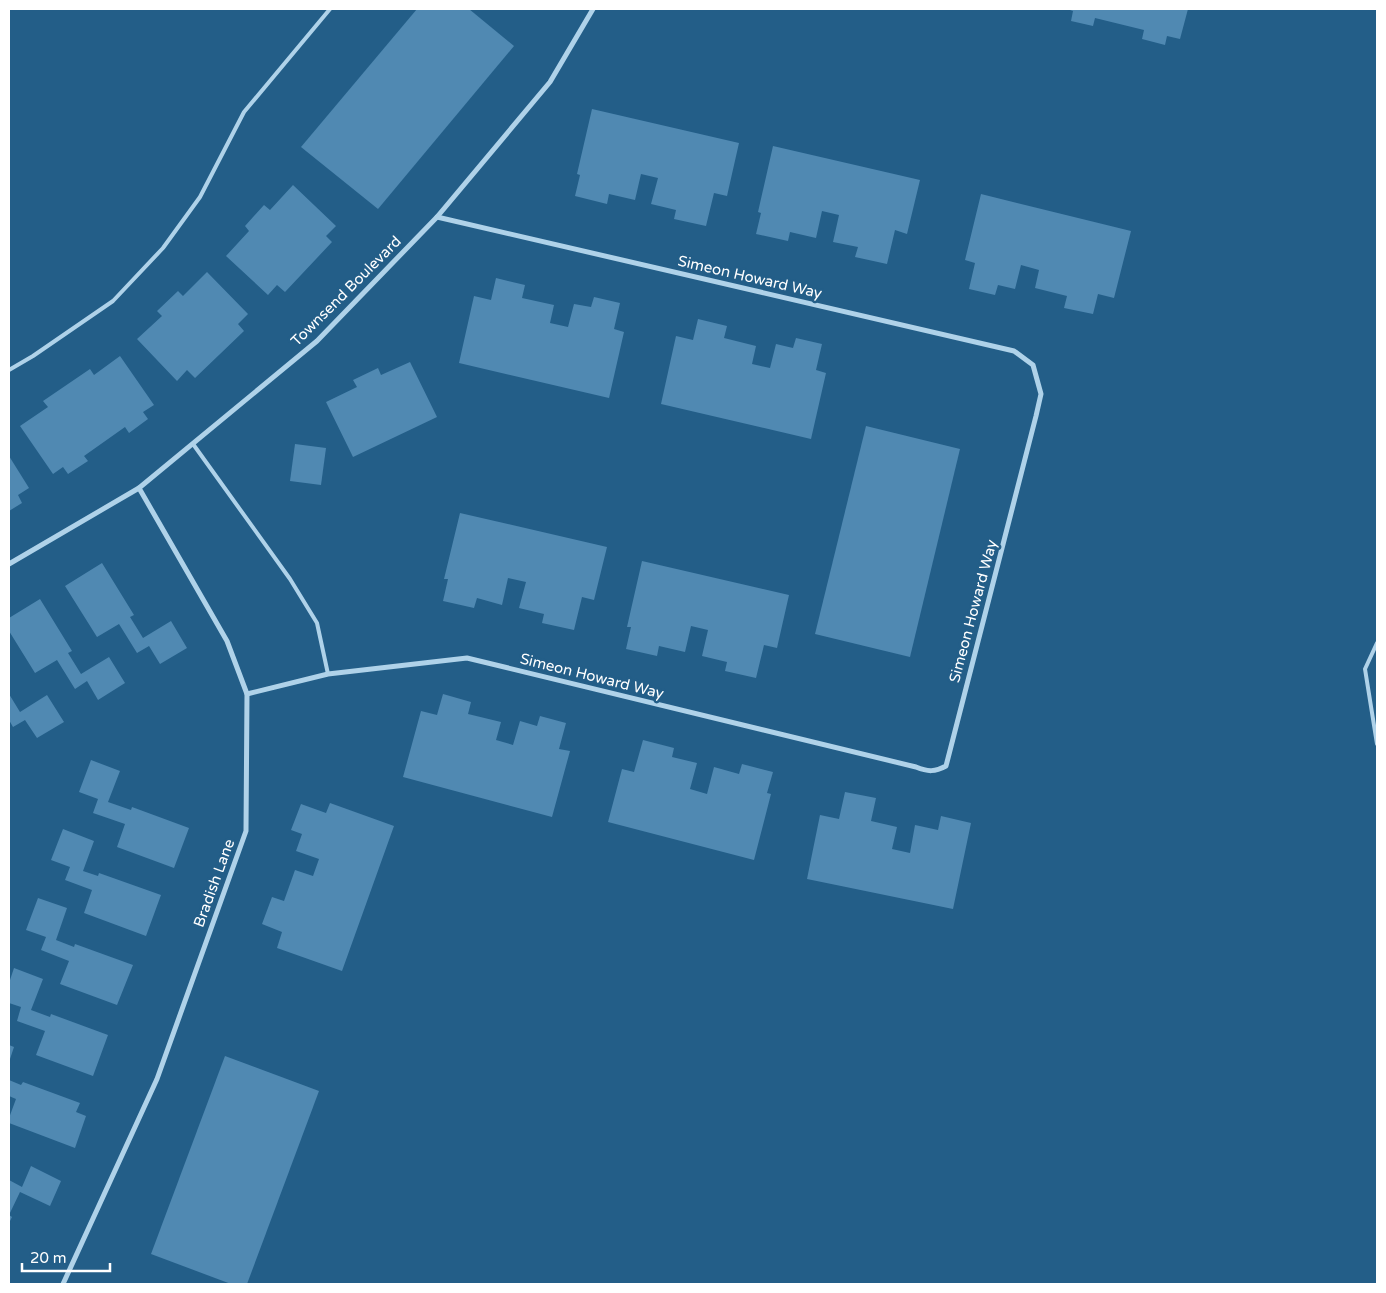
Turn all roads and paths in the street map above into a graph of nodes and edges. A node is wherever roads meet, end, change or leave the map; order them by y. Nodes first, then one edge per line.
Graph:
1 (330, 9) edge
2 (593, 9) edge
3 (436, 217) junction
4 (9, 370) edge
5 (193, 444) junction
6 (140, 488) junction
7 (9, 564) edge
8 (1377, 643) edge
9 (328, 674) junction
10 (247, 694) junction
11 (1377, 744) edge
12 (63, 1284) edge

1 - 4 lane
2 - 3 street, Townsend Boulevard
3 - 5 street, Townsend Boulevard
3 - 9 street, Simeon Howard Way
5 - 6 street, Townsend Boulevard
5 - 9 lane
6 - 7 street, Townsend Boulevard
6 - 10 street, Bradish Lane
8 - 11 lane
9 - 10 street, Simeon Howard Way
10 - 12 street, Bradish Lane

